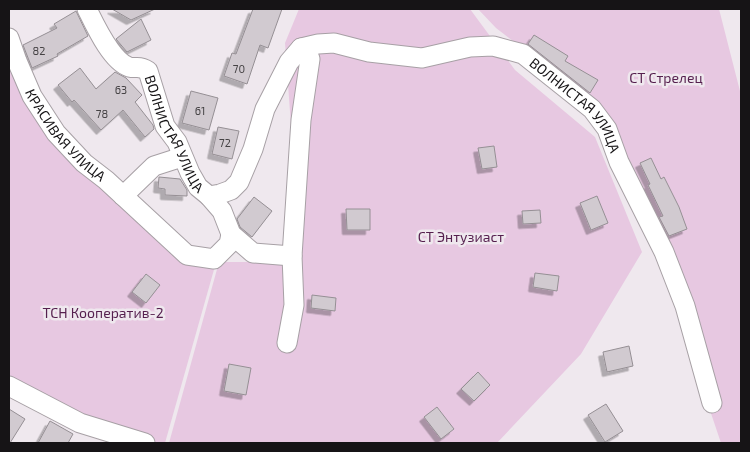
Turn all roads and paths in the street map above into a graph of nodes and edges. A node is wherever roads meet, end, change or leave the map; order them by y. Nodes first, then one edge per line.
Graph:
1 (87, 9) edge
2 (9, 38) edge
3 (300, 48) junction
4 (182, 157) junction
5 (123, 196) junction
6 (209, 196) junction
7 (231, 234) junction
8 (292, 256) junction
9 (287, 344) dead end
10 (9, 386) edge
11 (712, 404) dead end
12 (144, 443) edge

1 - 4 street, ВОЛНИСТАЯ УЛИЦА
2 - 5 street, КРАСИВАЯ УЛИЦА
3 - 6 street, ВОЛНИСТАЯ УЛИЦА
3 - 8 street
3 - 11 street, ВОЛНИСТАЯ УЛИЦА
4 - 5 street
4 - 6 street, ВОЛНИСТАЯ УЛИЦА
5 - 7 street, КРАСИВАЯ УЛИЦА
6 - 7 street, ВОЛНИСТАЯ УЛИЦА
7 - 8 street, ВОЛНИСТАЯ УЛИЦА
8 - 9 street
10 - 12 street

